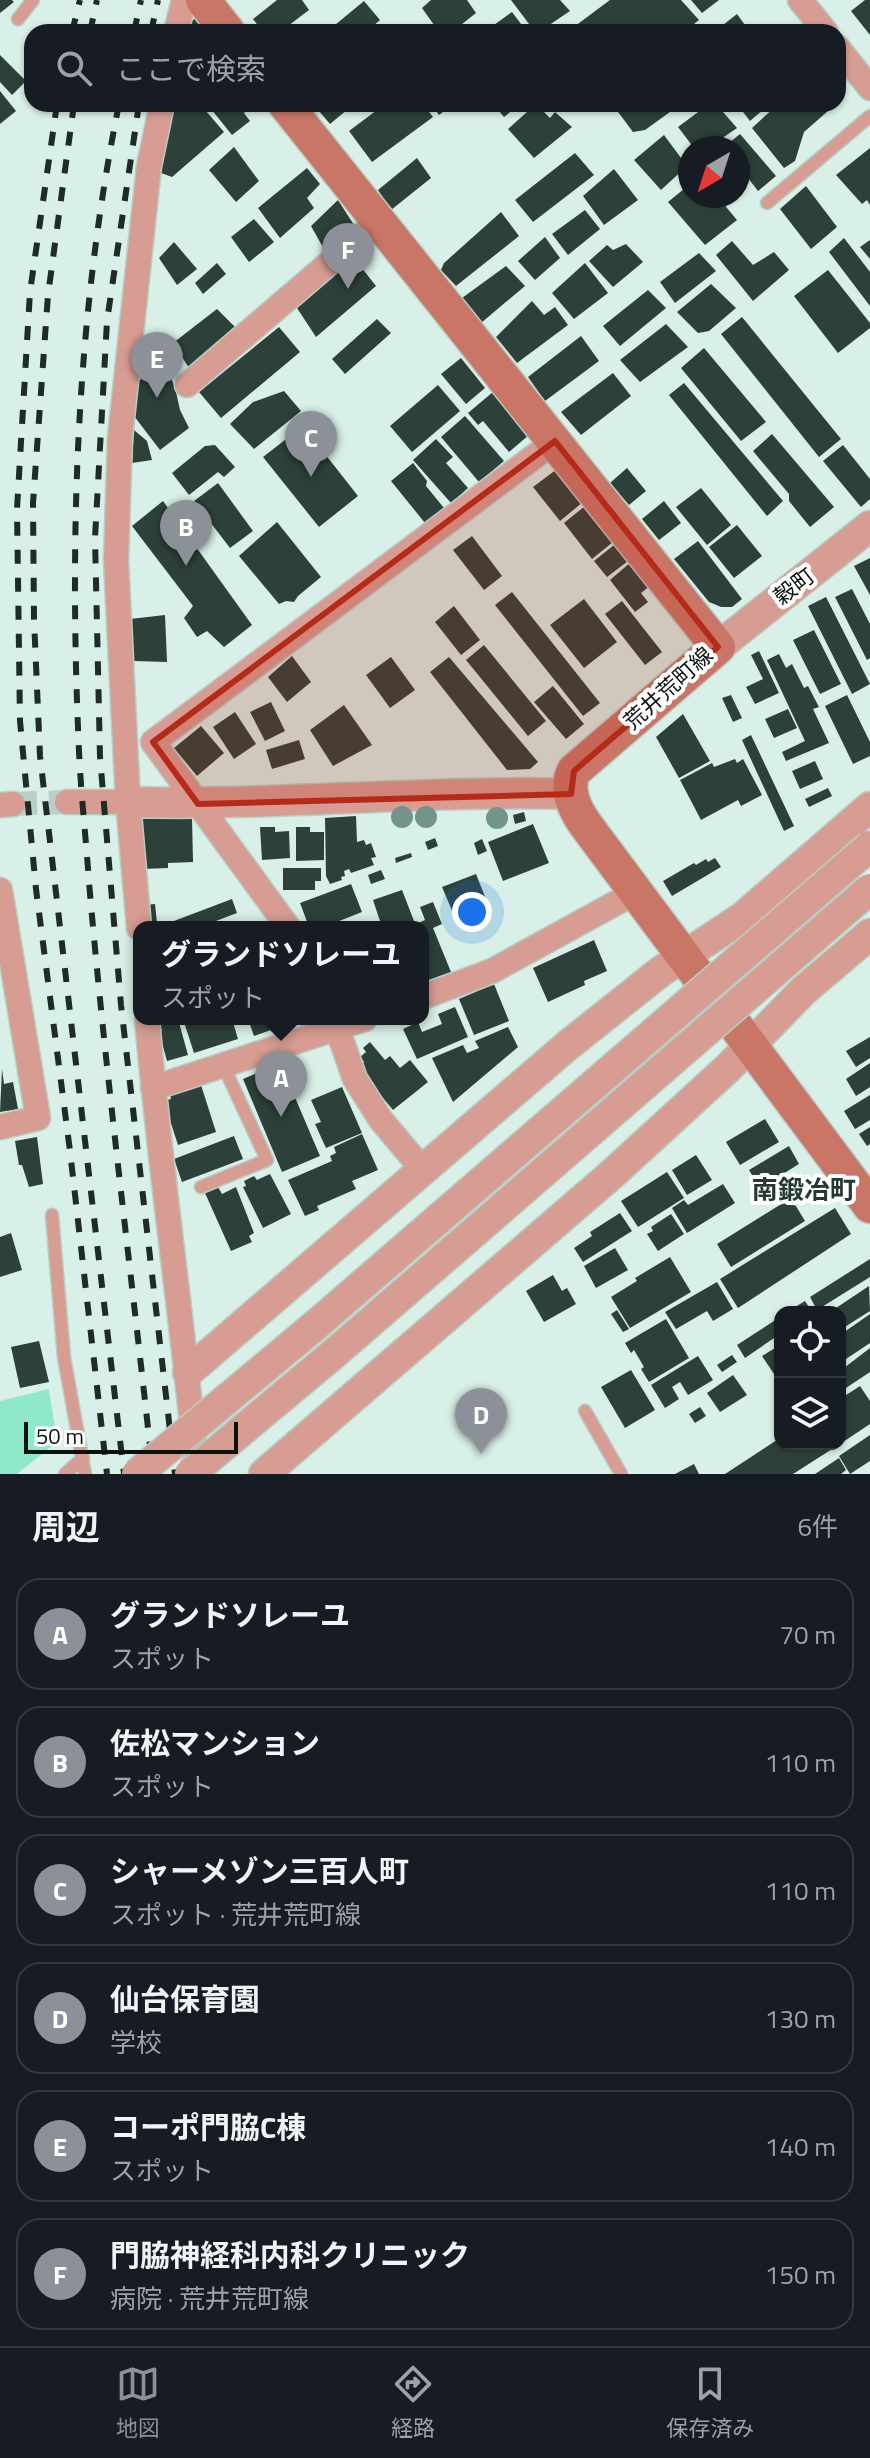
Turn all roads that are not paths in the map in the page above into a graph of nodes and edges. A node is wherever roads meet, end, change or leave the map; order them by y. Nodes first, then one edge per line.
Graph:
1 (33, 0) edge
2 (184, 0) edge
3 (203, 0) edge
4 (800, 0) edge
5 (18, 19) dead end
6 (178, 24) edge
7 (222, 24) edge
8 (820, 24) edge
9 (846, 58) edge
10 (870, 88) edge
11 (160, 112) edge
12 (291, 112) edge
13 (870, 116) edge
14 (767, 203) dead end
15 (377, 222) junction
16 (187, 385) dead end
17 (555, 441) junction
18 (870, 526) edge
19 (718, 647) junction
20 (571, 794) junction
21 (67, 802) tunnel mouth
22 (128, 802) junction
23 (198, 804) junction
24 (870, 807) edge
25 (870, 846) edge
26 (870, 889) edge
27 (0, 890) edge
28 (636, 892) junction
29 (743, 917) junction
30 (138, 921) edge
31 (284, 921) edge
32 (870, 934) edge
33 (683, 957) junction
34 (803, 991) junction
35 (429, 995) edge
36 (148, 1025) edge
37 (345, 1025) edge
38 (354, 1025) edge
39 (750, 1046) junction
40 (223, 1065) junction
41 (153, 1088) junction
42 (0, 1127) edge
43 (423, 1170) junction
44 (201, 1187) dead end
45 (870, 1206) edge
46 (52, 1215) dead end
47 (188, 1372) junction
48 (585, 1411) dead end
49 (83, 1458) junction
50 (65, 1474) edge
51 (85, 1474) edge
52 (137, 1474) edge
53 (190, 1474) edge
54 (197, 1474) edge
55 (264, 1474) edge
56 (621, 1474) edge

1 - 5 lane
2 - 6 street
3 - 7 main road
4 - 8 street
9 - 10 street
11 - 22 street
12 - 15 main road, 荒井荒町線
13 - 14 lane
15 - 16 street
15 - 17 main road, 荒井荒町線
17 - 19 main road, 荒井荒町線
17 - 23 street
18 - 19 street, 穀町
19 - 20 main road, 荒井荒町線
20 - 23 street
20 - 28 main road
21 - 22 street
22 - 23 street
22 - 30 street
23 - 31 street
24 - 29 street
25 - 52 street, bridge
26 - 53 street, bridge
27 - 42 street
28 - 33 main road
28 - 35 street
29 - 33 street
29 - 34 street
32 - 34 street
33 - 39 main road
33 - 43 street
34 - 39 street
36 - 41 street
37 - 40 street
38 - 43 street
39 - 45 main road
39 - 55 street
40 - 41 street
40 - 44 lane
41 - 47 street
43 - 47 street
46 - 49 lane
47 - 54 street
48 - 56 lane
49 - 50 lane
49 - 51 lane

